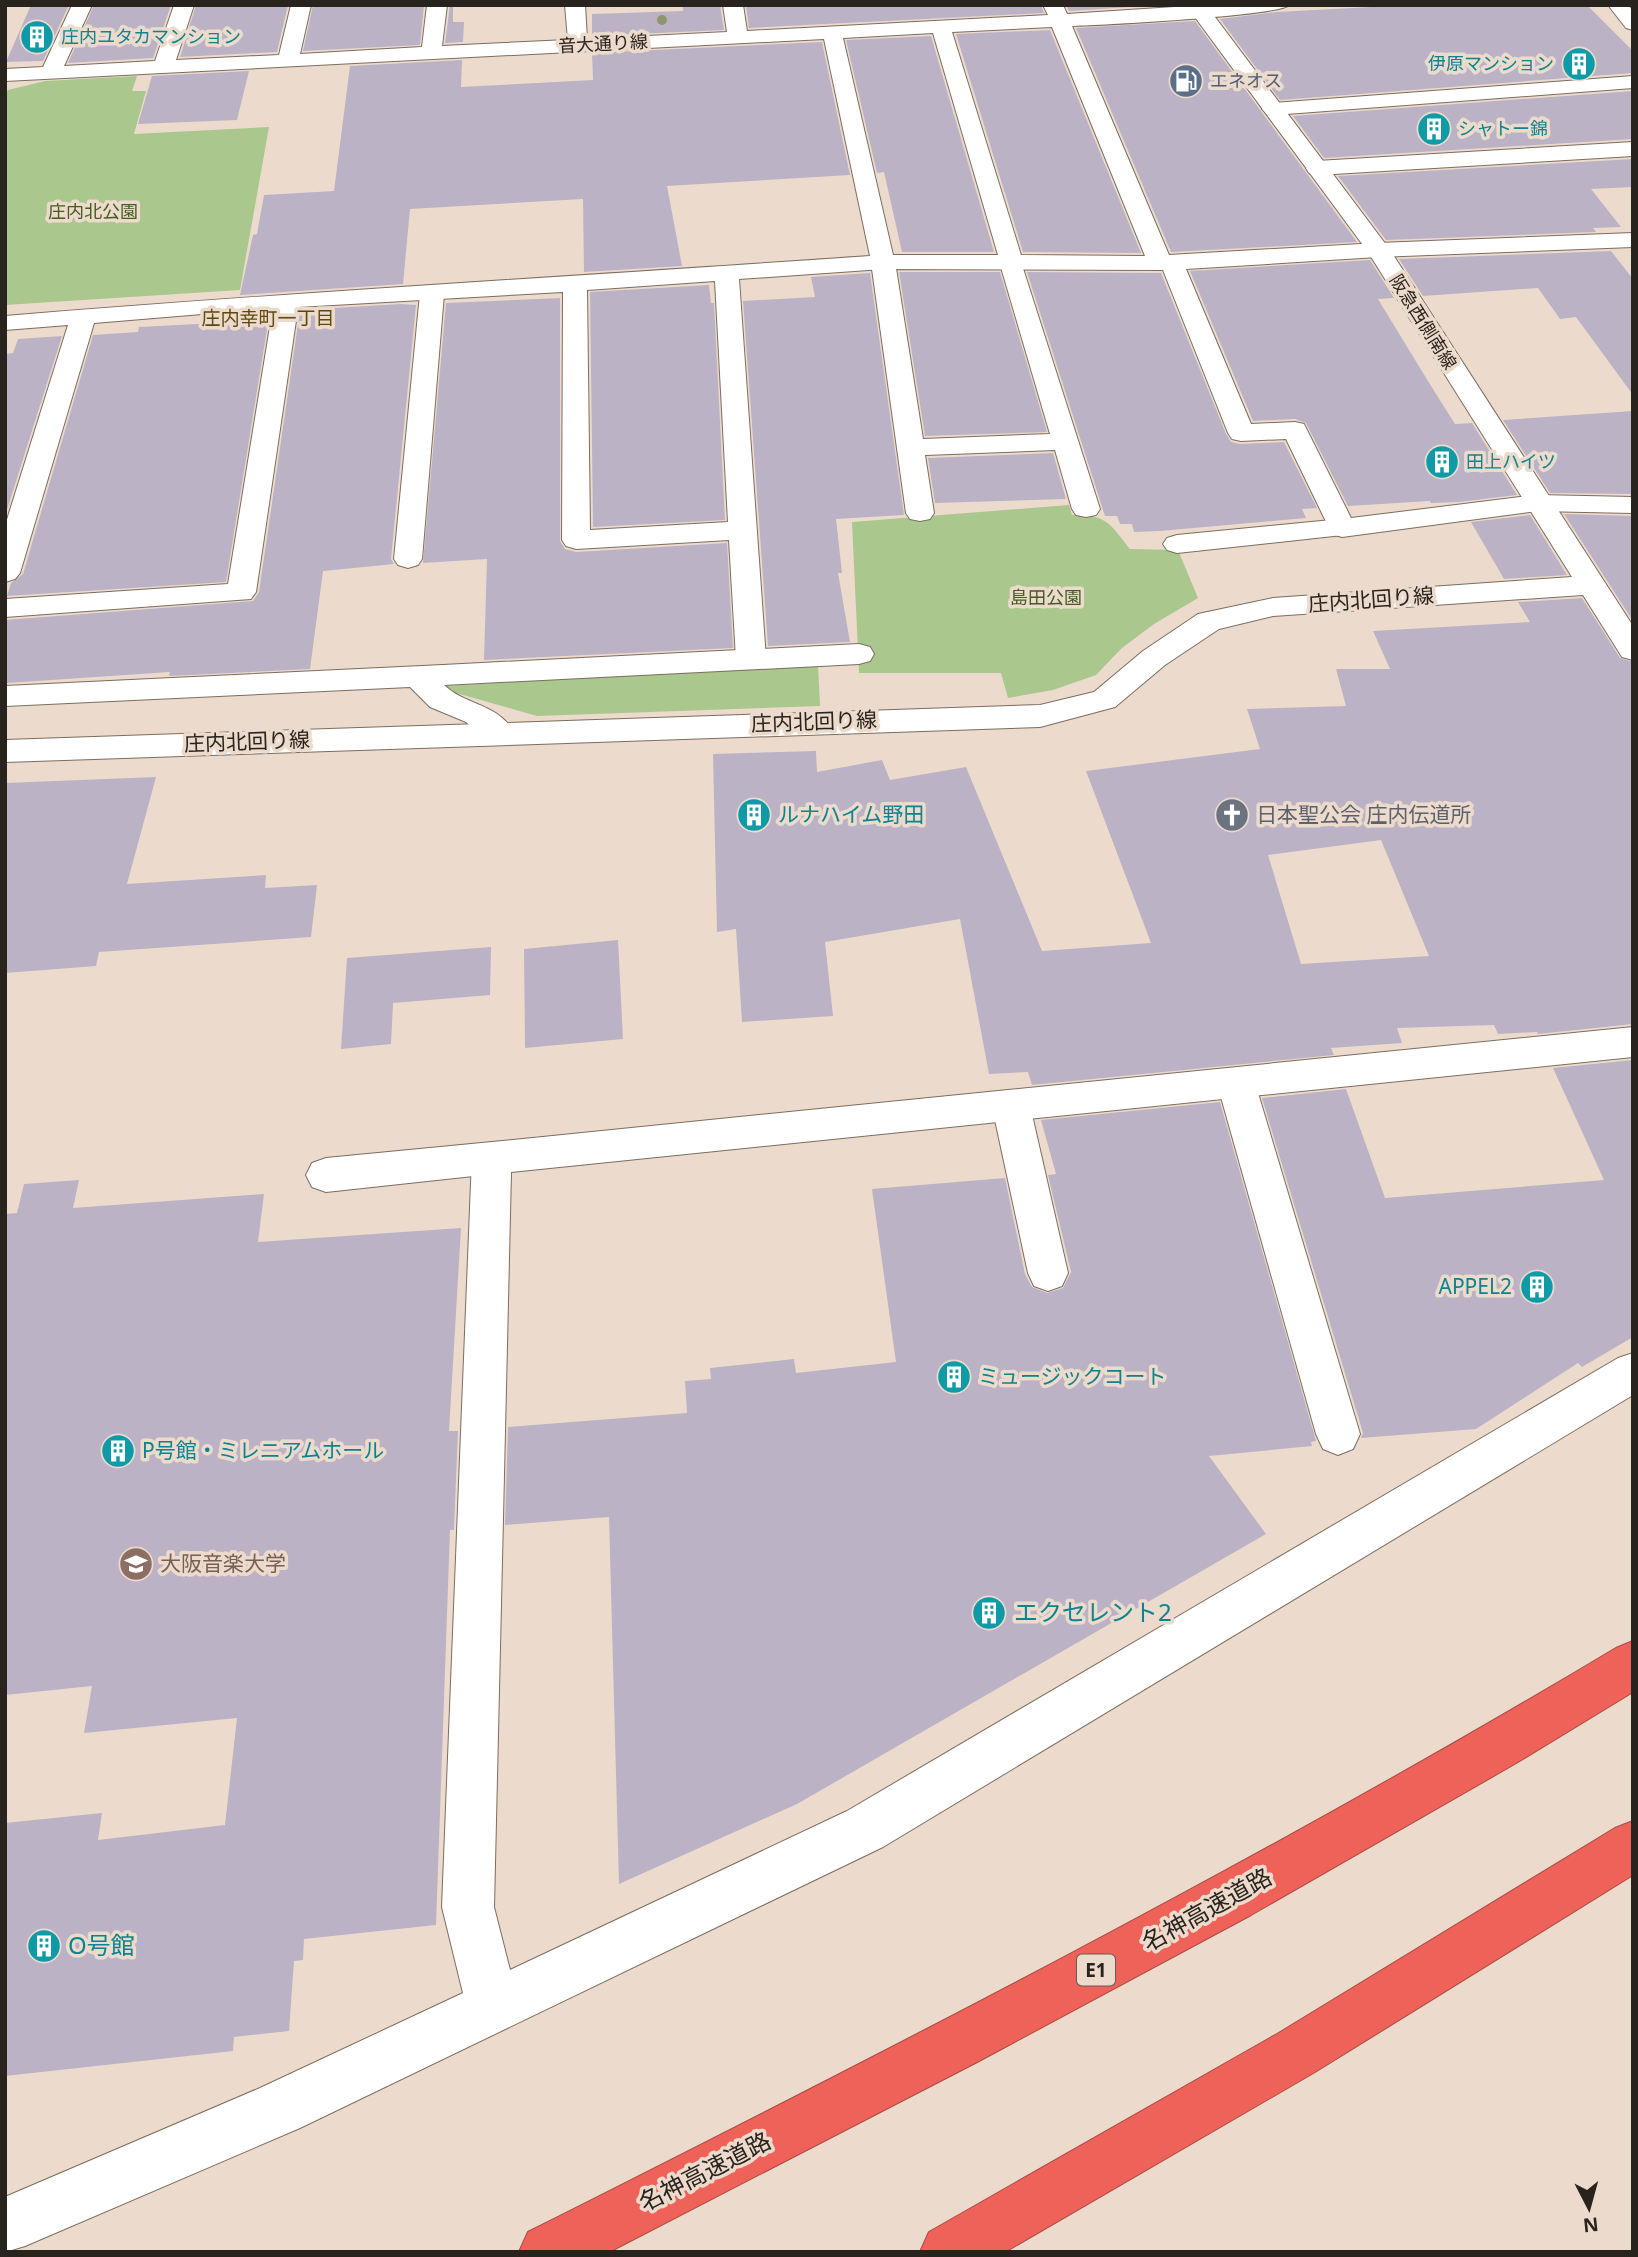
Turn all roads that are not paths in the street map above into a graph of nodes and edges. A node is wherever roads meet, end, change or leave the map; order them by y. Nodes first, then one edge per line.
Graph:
1 (82, 5) edge
2 (184, 5) edge
3 (301, 5) edge
4 (437, 5) edge
5 (575, 5) edge
6 (733, 5) edge
7 (953, 5) edge
8 (1279, 5) edge
9 (1618, 5) edge
10 (1199, 9) edge
11 (1056, 13) edge
12 (1632, 23) edge
13 (950, 26) junction
14 (842, 27) junction
15 (738, 37) junction
16 (578, 46) junction
17 (431, 54) junction
18 (288, 61) junction
19 (163, 67) junction
20 (50, 73) junction
21 (5, 75) edge
22 (1633, 82) edge
23 (1273, 109) junction
24 (1633, 149) edge
25 (1317, 168) junction
26 (1628, 246) edge
27 (1378, 250) junction
28 (883, 262) junction
29 (1166, 262) junction
30 (1012, 264) junction
31 (727, 273) junction
32 (575, 284) junction
33 (432, 294) junction
34 (287, 300) junction
35 (83, 318) junction
36 (5, 323) edge
37 (1065, 442) junction
38 (911, 448) junction
39 (1537, 503) junction
40 (1633, 505) edge
41 (1086, 509) dead end
42 (920, 513) dead end
43 (1342, 528) junction
44 (744, 530) junction
45 (1177, 544) dead end
46 (408, 559) dead end
47 (5, 573) edge
48 (1591, 585) junction
49 (5, 608) edge
50 (1633, 650) edge
51 (859, 654) dead end
52 (751, 659) junction
53 (430, 676) junction
54 (5, 696) edge
55 (499, 733) junction
56 (5, 751) edge
57 (1633, 1042) edge
58 (1236, 1083) junction
59 (1012, 1106) junction
60 (492, 1158) junction
61 (326, 1175) dead end
62 (1048, 1273) dead end
63 (1633, 1372) edge
64 (1338, 1434) dead end
65 (1633, 1665) edge
66 (1633, 1846) edge
67 (1633, 1876) edge
68 (493, 2007) junction
69 (1296, 2053) junction
70 (5, 2226) edge
71 (548, 2252) edge
72 (949, 2252) edge

1 - 20 street
2 - 19 street
3 - 18 street
4 - 17 street
5 - 16 street
6 - 15 street
7 - 13 street
8 - 10 street, 音大通り線
9 - 12 street
10 - 11 street, 音大通り線
10 - 23 street, 阪急西側南線
11 - 13 street, 音大通り線
11 - 29 street
13 - 14 street, 音大通り線
13 - 30 street
14 - 15 street, 音大通り線
14 - 28 street
15 - 16 street, 音大通り線
16 - 17 street, 音大通り線
17 - 18 street, 音大通り線
18 - 19 street, 音大通り線
19 - 20 street, 音大通り線
20 - 21 street, 音大通り線
22 - 23 street
23 - 25 street, 阪急西側南線
24 - 25 street
25 - 27 street, 阪急西側南線
26 - 27 street
27 - 29 street
27 - 39 street, 阪急西側南線
28 - 30 street
28 - 31 street
28 - 38 street
29 - 30 street
29 - 43 street
30 - 37 street
31 - 32 street
31 - 44 street
32 - 33 street
32 - 44 street
33 - 34 street
33 - 46 street
34 - 35 street
34 - 49 street
35 - 36 street
35 - 47 street
37 - 38 street
37 - 41 street
38 - 42 street
39 - 40 street
39 - 43 street
39 - 48 street, 阪急西側南線
43 - 45 street
44 - 52 street
48 - 50 street, 阪急西側南線
48 - 55 street, 庄内北回り線
51 - 52 street
52 - 53 street
53 - 54 street
53 - 55 street
55 - 56 street, 庄内北回り線
57 - 58 street
58 - 59 street
58 - 64 street
59 - 60 street
59 - 62 street
60 - 61 street
60 - 68 street
63 - 68 street
65 - 71 highway, 名神高速道路 / E1
66 - 69 highway
67 - 69 highway
68 - 70 street
69 - 72 highway

